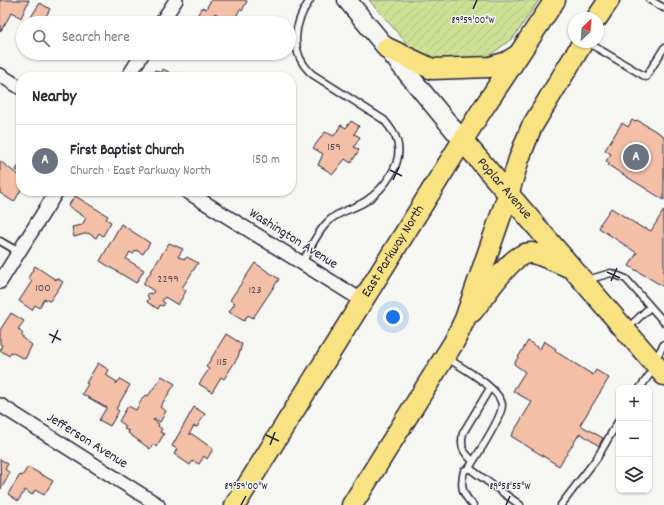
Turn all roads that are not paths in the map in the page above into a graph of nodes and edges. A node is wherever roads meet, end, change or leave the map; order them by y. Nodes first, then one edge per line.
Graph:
1 (176, 0) edge
2 (310, 0) edge
3 (347, 0) edge
4 (555, 0) edge
5 (609, 0) edge
6 (650, 0) edge
7 (664, 8) edge
8 (601, 12) edge
9 (166, 16) edge
10 (296, 29) edge
11 (296, 39) edge
12 (387, 48) junction
13 (578, 48) edge
14 (597, 48) edge
15 (664, 48) edge
16 (519, 54) junction
17 (139, 60) edge
18 (131, 72) edge
19 (0, 75) edge
20 (16, 85) edge
21 (463, 140) junction
22 (508, 195) junction
23 (54, 196) edge
24 (194, 196) edge
25 (0, 241) edge
26 (19, 252) junction
27 (302, 263) junction
28 (577, 274) junction
29 (0, 282) edge
30 (363, 301) junction
31 (650, 307) junction
32 (465, 319) junction
33 (664, 322) edge
34 (625, 330) junction
35 (664, 344) edge
36 (445, 356) junction
37 (658, 368) edge
38 (643, 385) edge
39 (490, 388) junction
40 (0, 405) edge
41 (618, 421) edge
42 (473, 461) junction
43 (469, 468) junction
44 (158, 505) edge
45 (235, 505) edge
46 (352, 505) edge
47 (473, 505) edge
48 (520, 505) edge
49 (561, 505) edge

1 - 9 street
2 - 10 lane
3 - 12 main road, Poplar Avenue
4 - 16 main road, East Parkway North
5 - 8 main road
6 - 7 lane
11 - 27 lane
12 - 16 main road
12 - 21 main road, Poplar Avenue
13 - 22 main road
14 - 15 lane
16 - 21 main road, East Parkway North
17 - 18 street
19 - 20 street
21 - 22 main road, Poplar Avenue
21 - 30 main road, East Parkway North
22 - 28 main road, Poplar Avenue
22 - 32 main road
23 - 26 street
24 - 27 street, Washington Avenue
25 - 26 lane
26 - 29 street
27 - 30 street, Washington Avenue
28 - 31 lane
28 - 32 main road
28 - 34 main road, Poplar Avenue
30 - 45 main road, East Parkway North
31 - 33 lane
31 - 34 lane
32 - 36 main road
34 - 37 main road, Poplar Avenue
35 - 37 lane
36 - 39 lane
36 - 46 main road
37 - 38 lane
39 - 42 lane
39 - 42 lane
40 - 44 street, Jefferson Avenue
41 - 49 lane
42 - 43 lane
43 - 47 lane
43 - 48 lane

